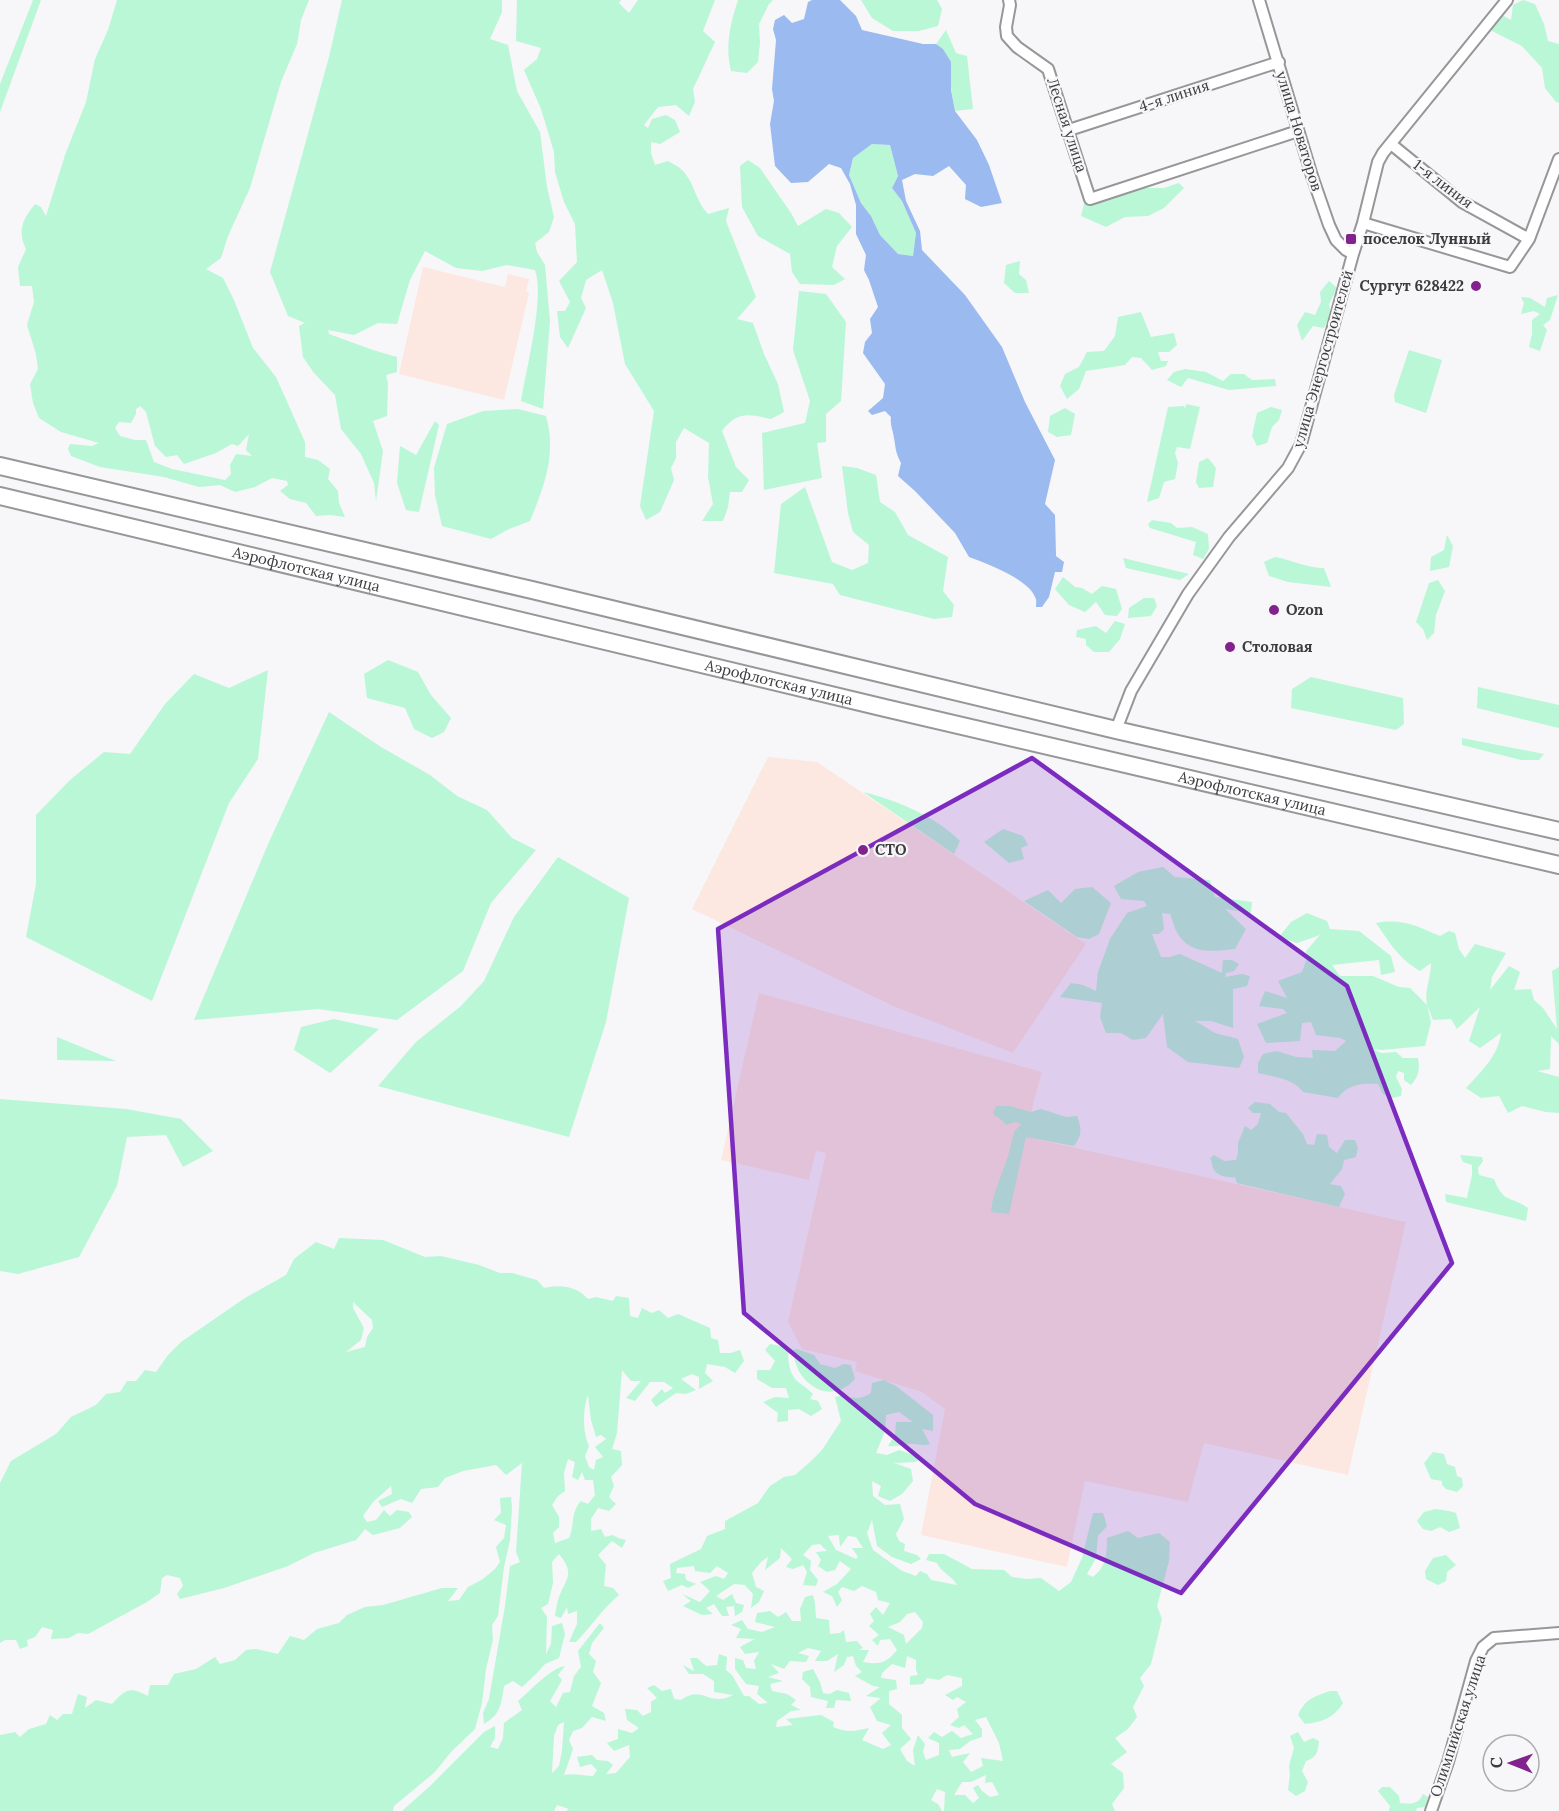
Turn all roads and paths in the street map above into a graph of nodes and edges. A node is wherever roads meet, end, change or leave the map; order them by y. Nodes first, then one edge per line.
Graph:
1 (1009, 0) edge
2 (1259, 0) edge
3 (1507, 0) edge
4 (1279, 62) junction
5 (1069, 130) junction
6 (1298, 131) junction
7 (1391, 144) junction
8 (1559, 159) edge
9 (1363, 223) junction
10 (1529, 239) junction
11 (1353, 254) junction
12 (0, 466) edge
13 (0, 496) edge
14 (1116, 730) junction
15 (1559, 831) edge
16 (1559, 865) edge
17 (1559, 1632) edge
18 (1431, 1811) edge

1 - 5 street, Лесная улица
2 - 4 street, улица Новаторов
3 - 7 street, улица Энергостроителей
4 - 5 street, 4-я линия
4 - 6 street, улица Новаторов
5 - 6 street, Лесная улица
6 - 11 street, улица Новаторов
7 - 9 street, улица Энергостроителей
7 - 10 street, 1-я линия
8 - 10 street
9 - 10 street
9 - 11 street, улица Энергостроителей
11 - 14 street, улица Энергостроителей
12 - 14 main road, Аэрофлотская улица
13 - 16 main road, Аэрофлотская улица
14 - 15 main road, Аэрофлотская улица
17 - 18 street, Олимпийская улица

